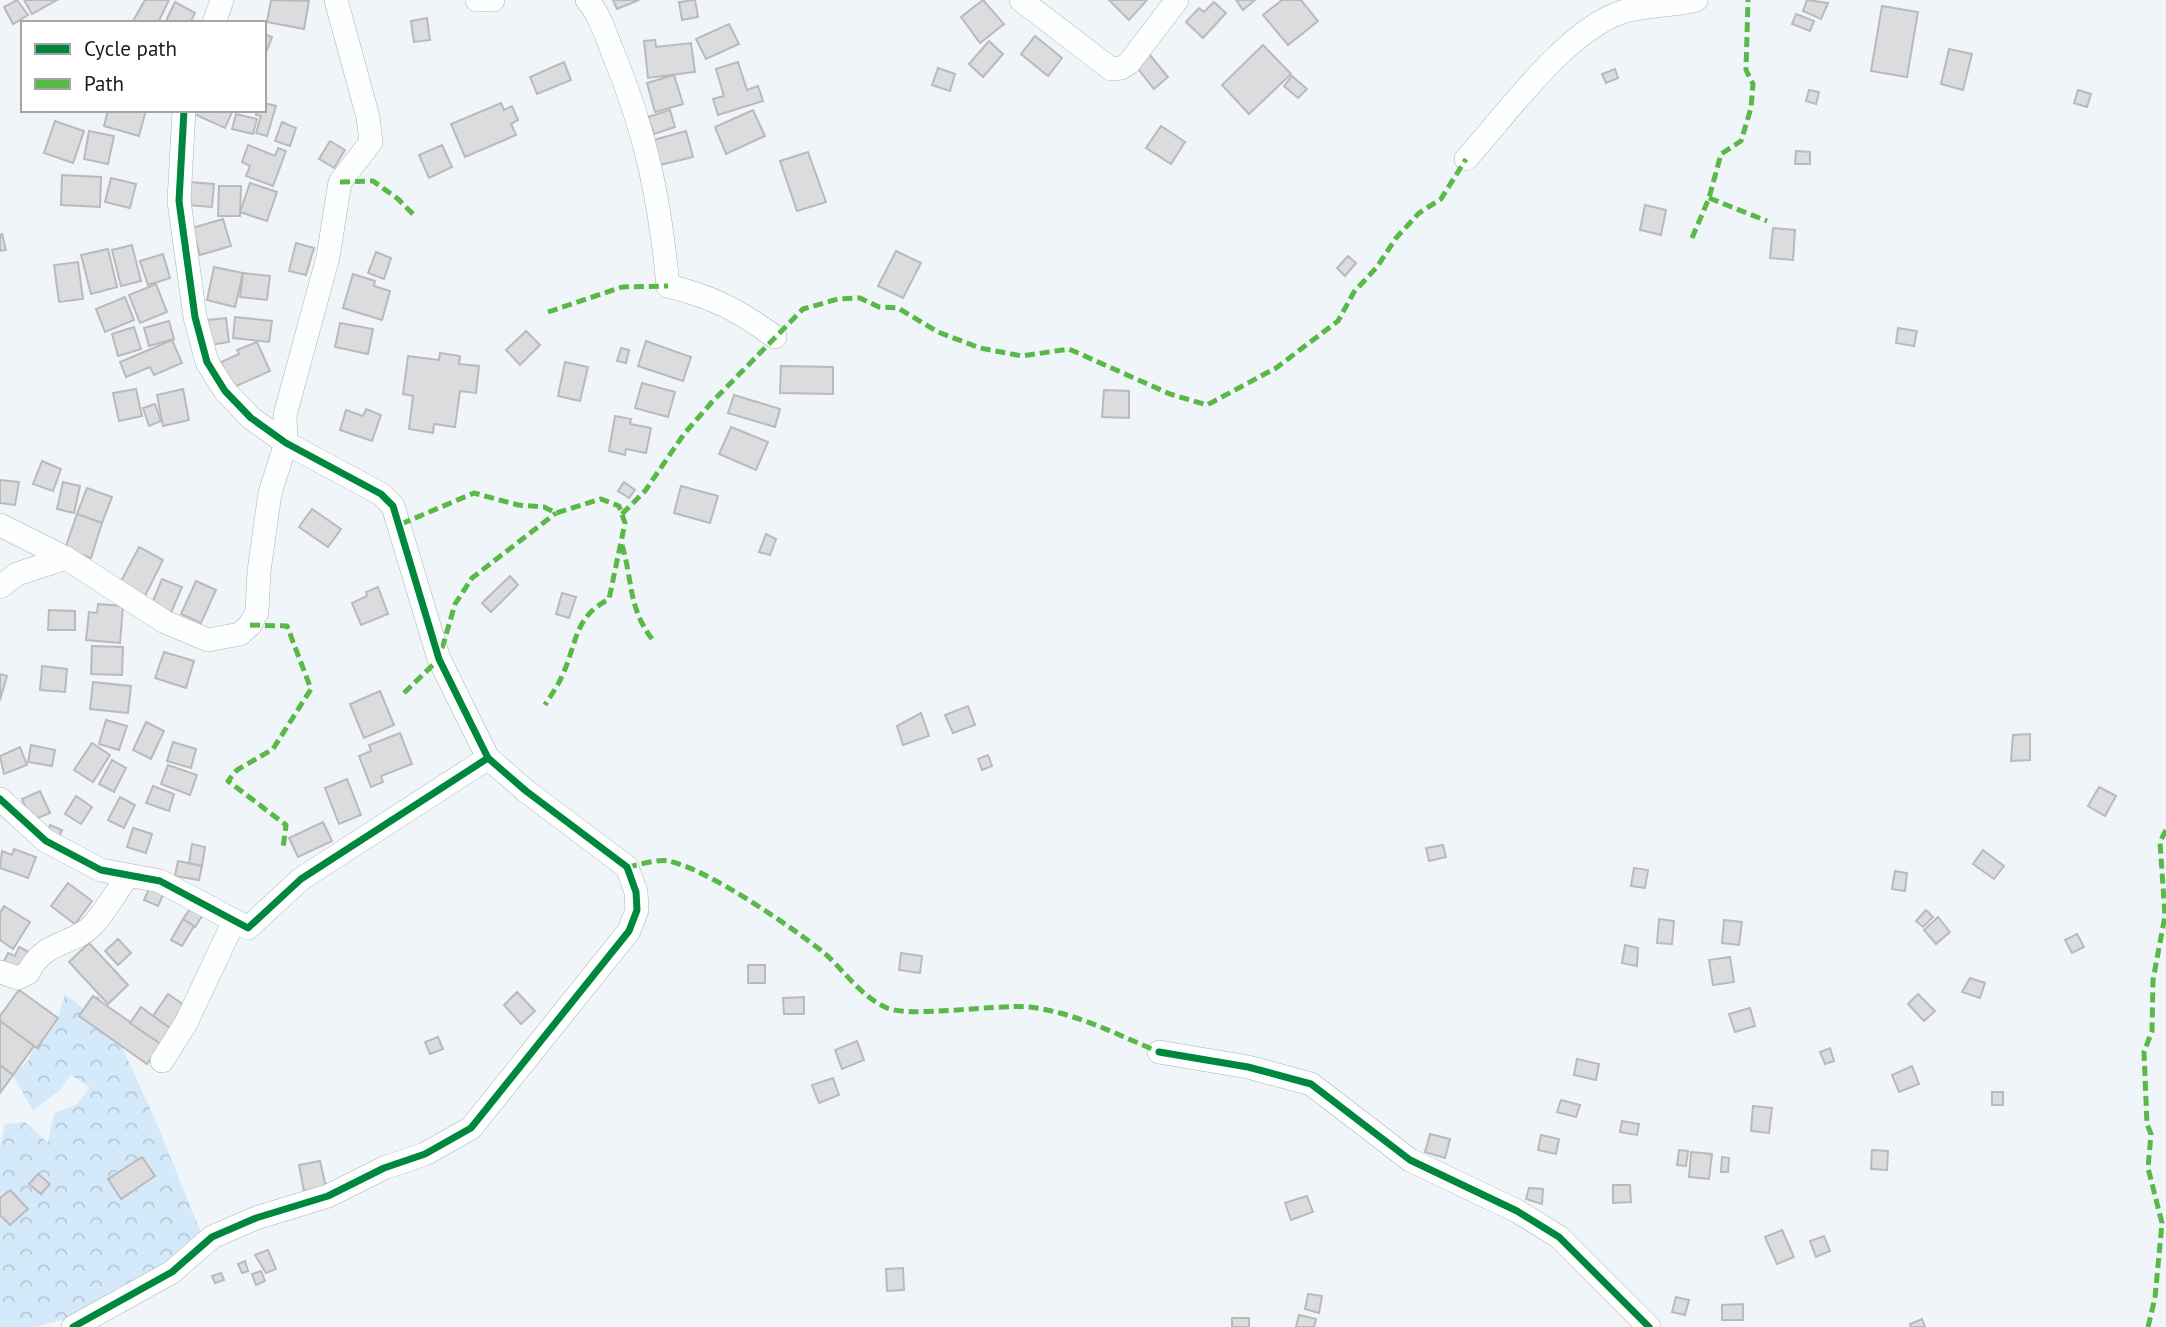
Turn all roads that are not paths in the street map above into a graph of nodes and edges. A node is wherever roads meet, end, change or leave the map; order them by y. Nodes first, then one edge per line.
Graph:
1 (222, 0) edge
2 (336, 0) edge
3 (477, 0) edge
4 (493, 0) edge
5 (587, 0) edge
6 (1021, 0) edge
7 (1177, 0) edge
8 (1696, 0) edge
9 (215, 21) edge
10 (184, 112) edge
11 (1466, 159) dead end
12 (775, 337) dead end
13 (286, 443) junction
14 (0, 526) edge
15 (66, 558) junction
16 (0, 587) edge
17 (488, 758) junction
18 (0, 799) edge
19 (127, 877) junction
20 (234, 921) junction
21 (0, 972) edge
22 (1159, 1052) dead end
23 (162, 1061) dead end
24 (98, 1319) edge
25 (73, 1327) edge
26 (1649, 1327) edge

1 - 9 street
2 - 13 street
3 - 4 street
5 - 12 street
6 - 7 street
8 - 11 street
10 - 13 street
13 - 15 street
13 - 17 street
14 - 15 street
15 - 16 street
17 - 20 street
17 - 24 street
18 - 19 street
19 - 20 street
19 - 21 street
20 - 23 street
22 - 26 street
24 - 25 street

